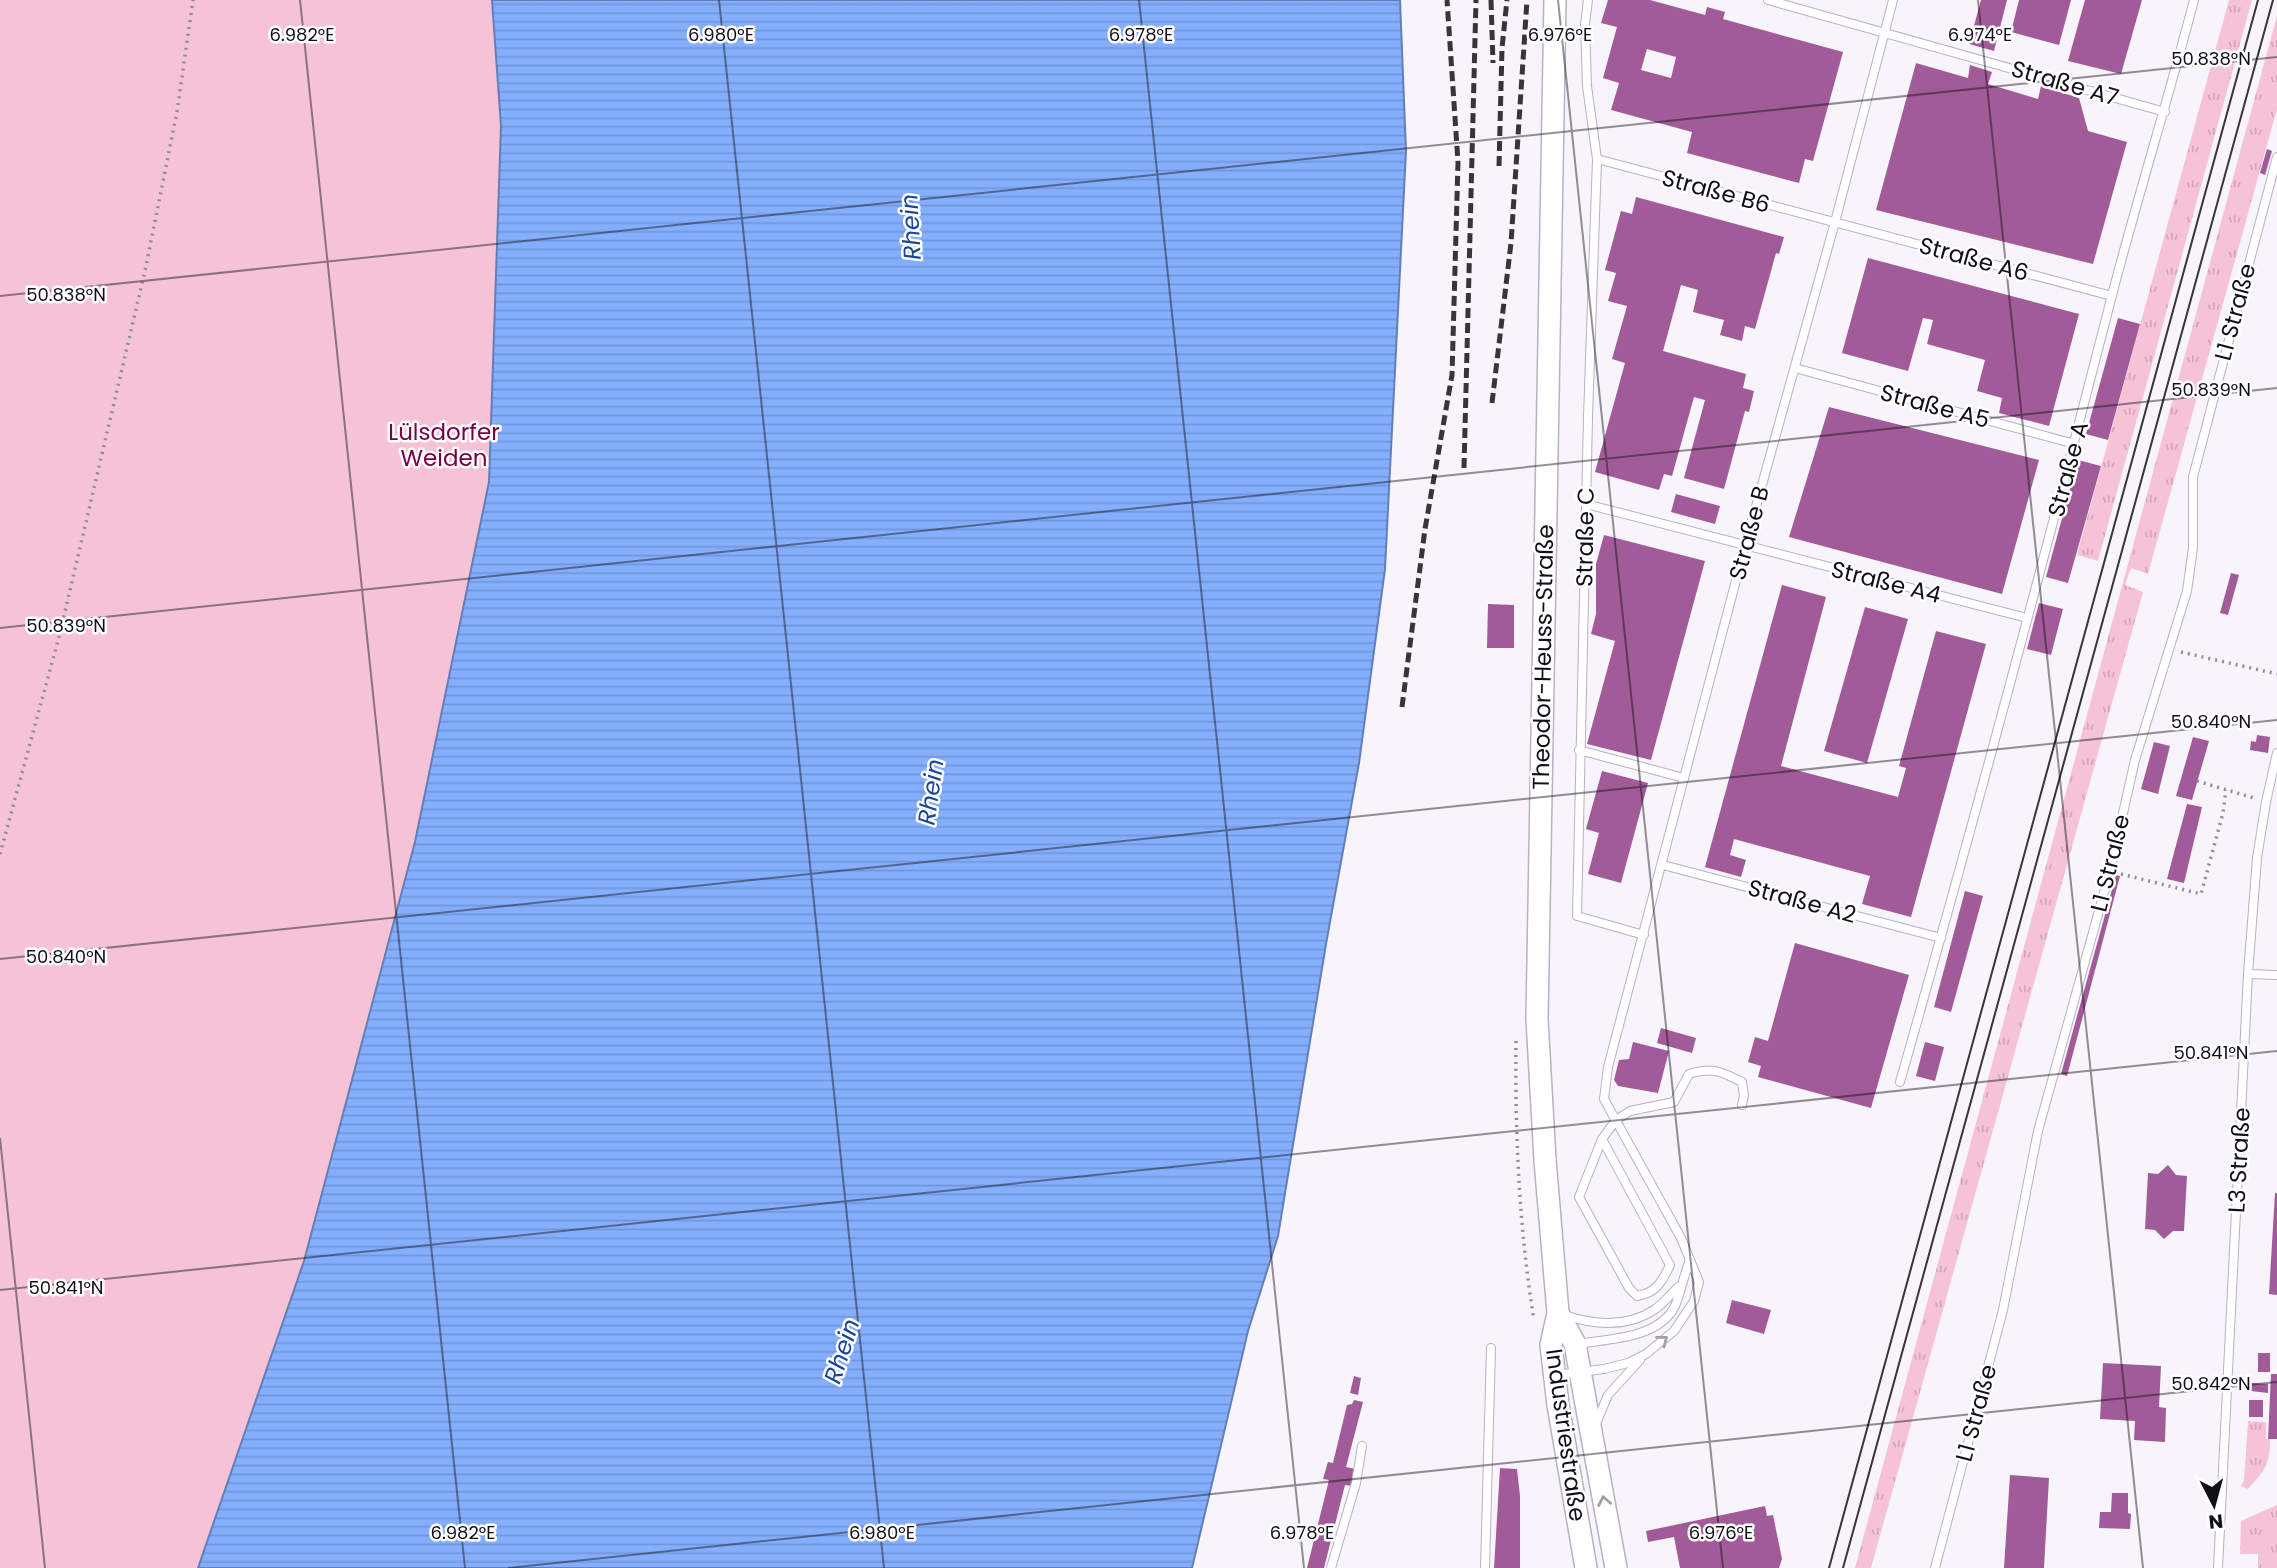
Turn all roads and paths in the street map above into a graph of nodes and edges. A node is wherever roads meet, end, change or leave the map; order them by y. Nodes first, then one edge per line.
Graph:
1 (193, 0) edge
2 (1555, 0) edge
3 (1588, 0) edge
4 (1768, 0) edge
5 (1893, 0) edge
6 (2194, 0) edge
7 (1884, 33) junction
8 (2165, 112) junction
9 (2277, 157) edge
10 (1597, 159) junction
11 (1835, 222) junction
12 (2112, 296) junction
13 (1795, 368) junction
14 (2075, 444) junction
15 (1586, 504) junction
16 (1745, 546) junction
17 (2027, 618) junction
18 (2169, 649) junction
19 (2277, 674) edge
20 (1579, 750) junction
21 (2277, 753) edge
22 (1684, 778) junction
23 (2197, 781) dead end
24 (2226, 790) junction
25 (2266, 802) junction
26 (0, 854) edge
27 (1663, 864) junction
28 (2110, 871) junction
29 (1644, 934) junction
30 (1941, 938) junction
31 (2248, 974) junction
32 (2277, 975) edge
33 (1900, 1082) dead end
34 (1742, 1105) dead end
35 (1616, 1120) junction
36 (1602, 1139) junction
37 (1690, 1259) junction
38 (1680, 1285) junction
39 (1558, 1313) junction
40 (1575, 1344) junction
41 (1550, 1345) junction
42 (1490, 1348) dead end
43 (1646, 1354) junction
44 (1580, 1371) junction
45 (1554, 1375) junction
46 (1591, 1435) junction
47 (1362, 1446) dead end
48 (1331, 1568) edge
49 (1485, 1568) edge
50 (1587, 1568) edge
51 (1616, 1568) edge
52 (1935, 1568) edge
53 (2218, 1568) edge

1 - 26 path
2 - 39 main road, Theodor-Heuss-Straße
3 - 10 lane, Straße C
4 - 7 lane, Straße A7
5 - 7 lane, Straße B
6 - 8 lane, Straße A
7 - 8 lane, Straße A7
7 - 11 lane, Straße B
8 - 12 lane, Straße A
9 - 18 lane, L1 Straße
10 - 11 lane, Straße B6
10 - 15 lane, Straße C
11 - 12 lane, Straße A6
11 - 13 lane, Straße B
12 - 14 lane, Straße A
13 - 14 lane, Straße A5
13 - 16 lane, Straße B
14 - 17 lane, Straße A
15 - 16 lane, Straße A4
15 - 20 lane, Straße C
16 - 17 lane, Straße A4
16 - 22 lane, Straße B
17 - 30 lane, Straße A
18 - 19 path
18 - 28 lane, L1 Straße
20 - 22 lane
20 - 29 lane, Straße C
21 - 25 lane, L3 Straße
22 - 27 lane, Straße B
23 - 24 path
24 - 25 path
24 - 28 path
25 - 31 lane, L3 Straße
27 - 29 lane, Straße B
27 - 30 lane, Straße A2
28 - 52 lane, L1 Straße
29 - 35 lane, Straße B
30 - 33 lane, Straße A
31 - 32 lane
31 - 53 lane, L3 Straße
34 - 35 lane
35 - 36 lane
35 - 37 lane, Straße B
36 - 36 lane
37 - 38 lane
43 -> 37 lane, Straße B
38 - 39 lane
38 - 40 lane
39 - 40 main road, Industriestraße
39 - 41 main road, Industriestraße
40 - 41 lane
40 - 44 main road, Industriestraße
41 - 45 main road, Industriestraße
42 - 49 lane
43 - 44 lane
43 - 46 lane
44 - 45 lane
44 - 46 main road, Industriestraße
45 - 50 main road, Industriestraße
51 -> 46 main road, Industriestraße
47 - 48 lane

